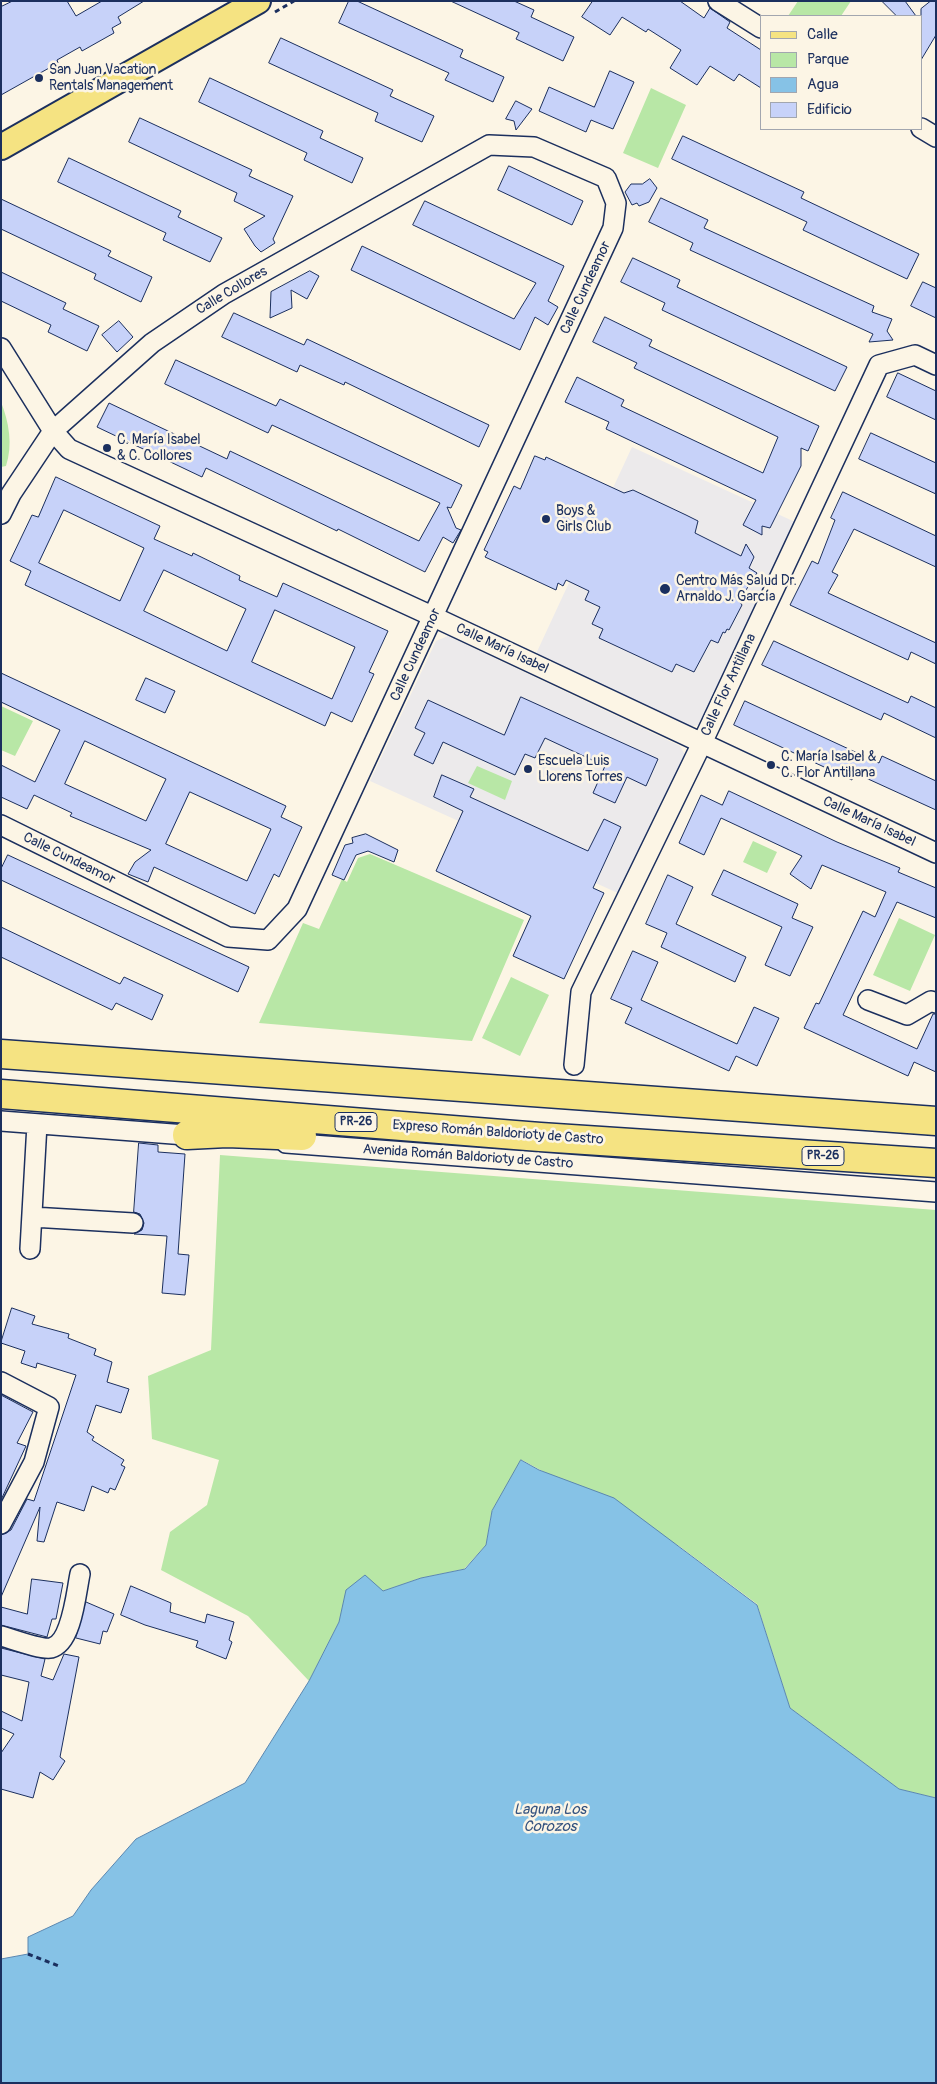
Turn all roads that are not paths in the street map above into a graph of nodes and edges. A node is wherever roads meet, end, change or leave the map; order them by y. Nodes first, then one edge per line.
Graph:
1 (258, 1) edge
2 (718, 1) edge
3 (760, 27) edge
4 (922, 129) edge
5 (936, 137) edge
6 (519, 146) joint
7 (1, 147) edge
8 (1, 348) edge
9 (936, 365) edge
10 (53, 431) junction
11 (1, 514) edge
12 (434, 617) junction
13 (702, 743) junction
14 (1, 825) edge
15 (936, 853) edge
16 (868, 1000) dead end
17 (936, 1003) edge
18 (1, 1054) edge
19 (574, 1065) dead end
20 (1, 1094) edge
21 (1, 1121) edge
22 (936, 1122) edge
23 (37, 1124) junction
24 (186, 1135) junction
25 (540, 1137) junction
26 (936, 1163) edge
27 (936, 1192) edge
28 (32, 1217) junction
29 (133, 1224) dead end
30 (30, 1249) dead end
31 (1, 1382) edge
32 (1, 1524) edge
33 (80, 1574) dead end
34 (1, 1636) edge

1 - 7 main road
2 - 3 street
4 - 5 street
6 - 10 street, Calle Collores
6 - 12 street, Calle Cundeamor
8 - 10 street, Calle María Isabel
9 - 13 street, Calle Flor Antillana
10 - 11 street, Calle Collores
10 - 12 street, Calle María Isabel
12 - 13 street, Calle María Isabel
12 - 14 street, Calle Cundeamor
13 - 15 street, Calle María Isabel
13 - 19 street, Calle Flor Antillana
16 - 17 street
18 - 22 highway
20 - 25 highway, Expreso Román Baldorioty de Castro / PR-26
21 - 23 street, Avenida Román Baldorioty de Castro
23 - 24 street, Avenida Román Baldorioty de Castro
23 - 28 street
24 - 25 highway
24 - 27 street, Avenida Román Baldorioty de Castro
25 - 26 highway, Expreso Román Baldorioty de Castro / PR-26
28 - 29 street
28 - 30 street
31 - 32 street
33 - 34 street

